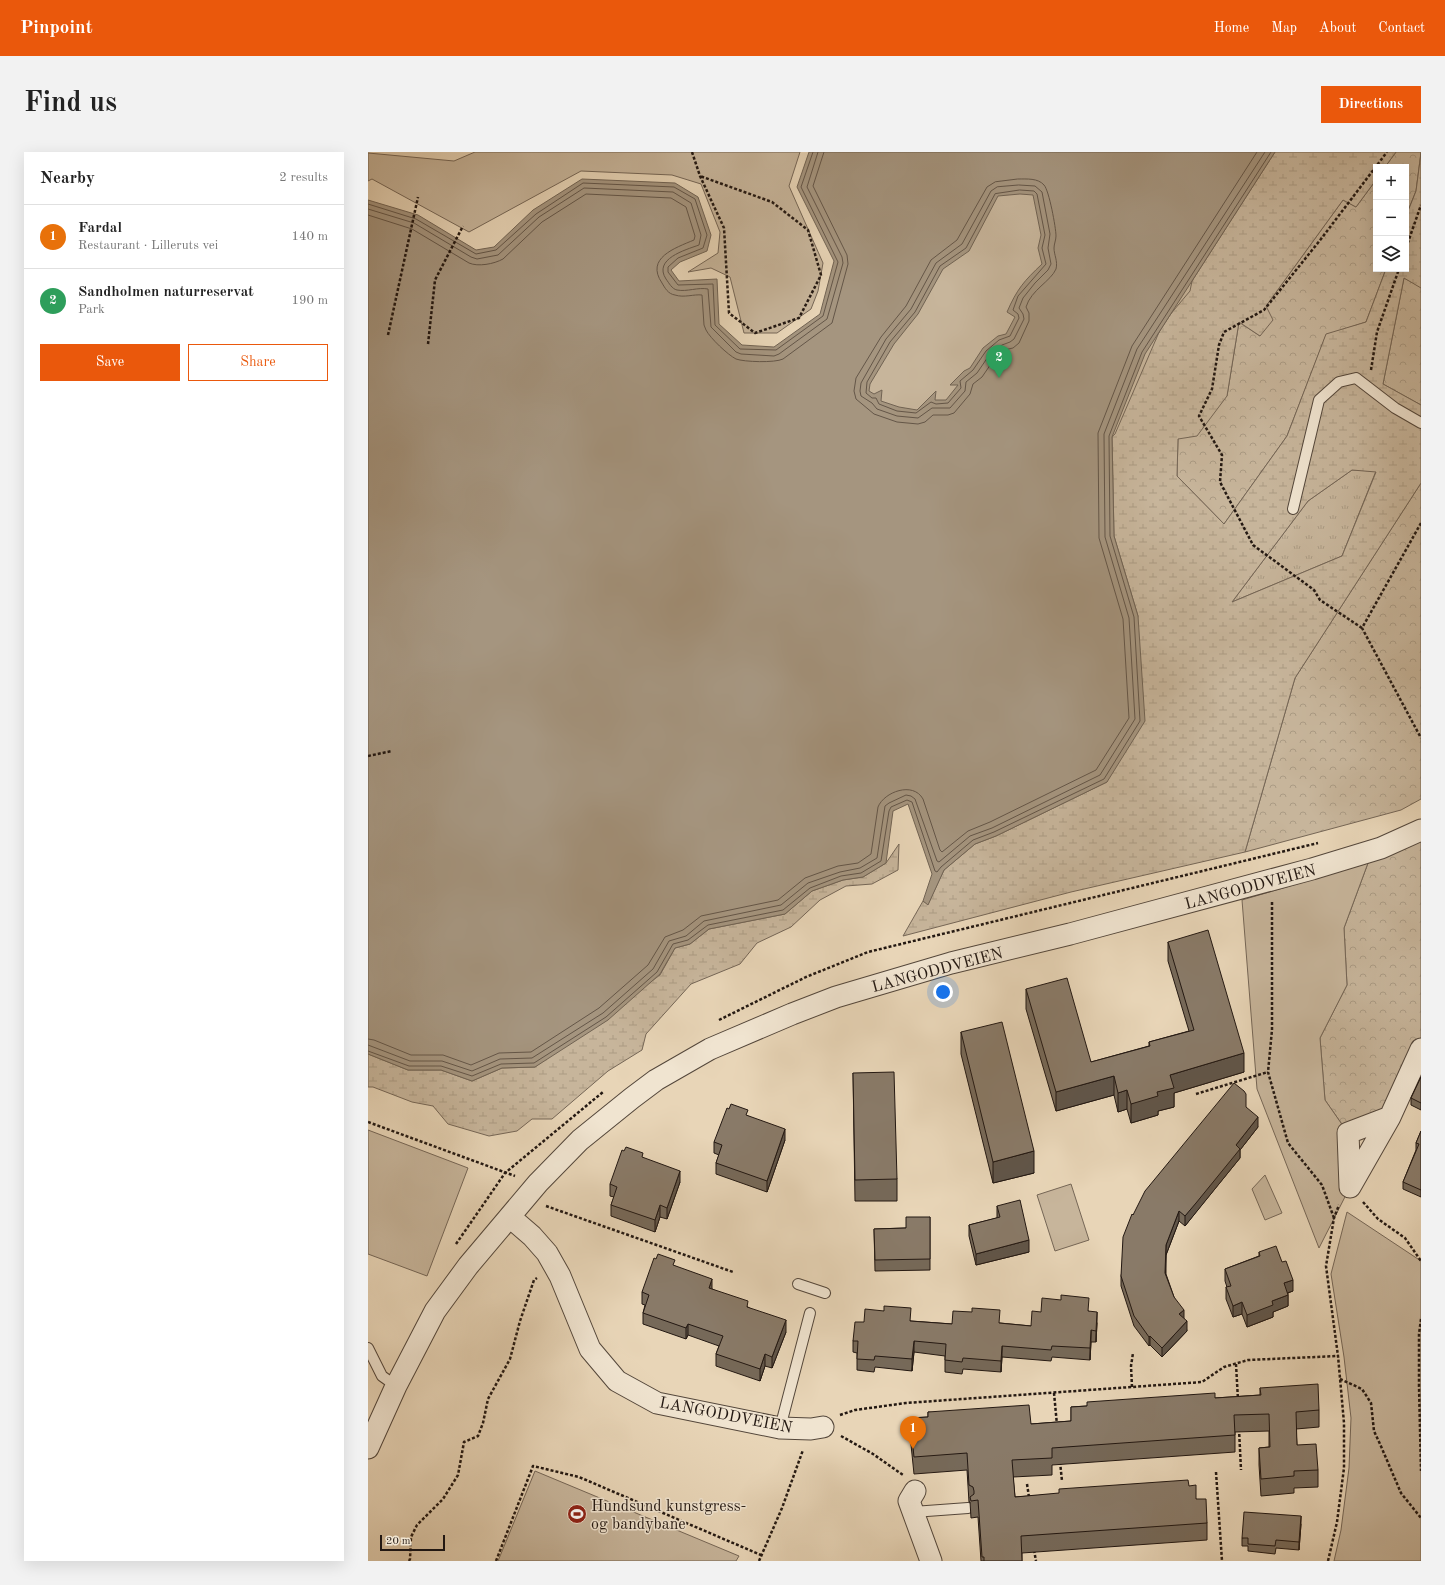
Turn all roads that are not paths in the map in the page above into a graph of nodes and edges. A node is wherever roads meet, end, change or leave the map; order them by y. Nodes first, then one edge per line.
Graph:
1 (1421, 423) edge
2 (1293, 509) dead end
3 (1421, 830) edge
4 (1421, 1049) edge
5 (1390, 1117) junction
6 (510, 1217) junction
7 (798, 1284) dead end
8 (824, 1293) dead end
9 (810, 1313) dead end
10 (368, 1348) edge
11 (396, 1386) junction
12 (780, 1428) junction
13 (817, 1428) road end
14 (368, 1448) edge
15 (915, 1491) road end
16 (968, 1508) edge
17 (913, 1512) junction
18 (931, 1561) edge

1 - 2 lane
3 - 6 street, LANGODDVEIEN
4 - 5 street
5 - 5 street
6 - 11 street, LANGODDVEIEN
6 - 12 street, LANGODDVEIEN
7 - 8 lane
9 - 12 lane
10 - 11 lane
11 - 14 street, LANGODDVEIEN
12 - 13 street, LANGODDVEIEN
15 - 17 street
16 - 17 lane
17 - 18 street

